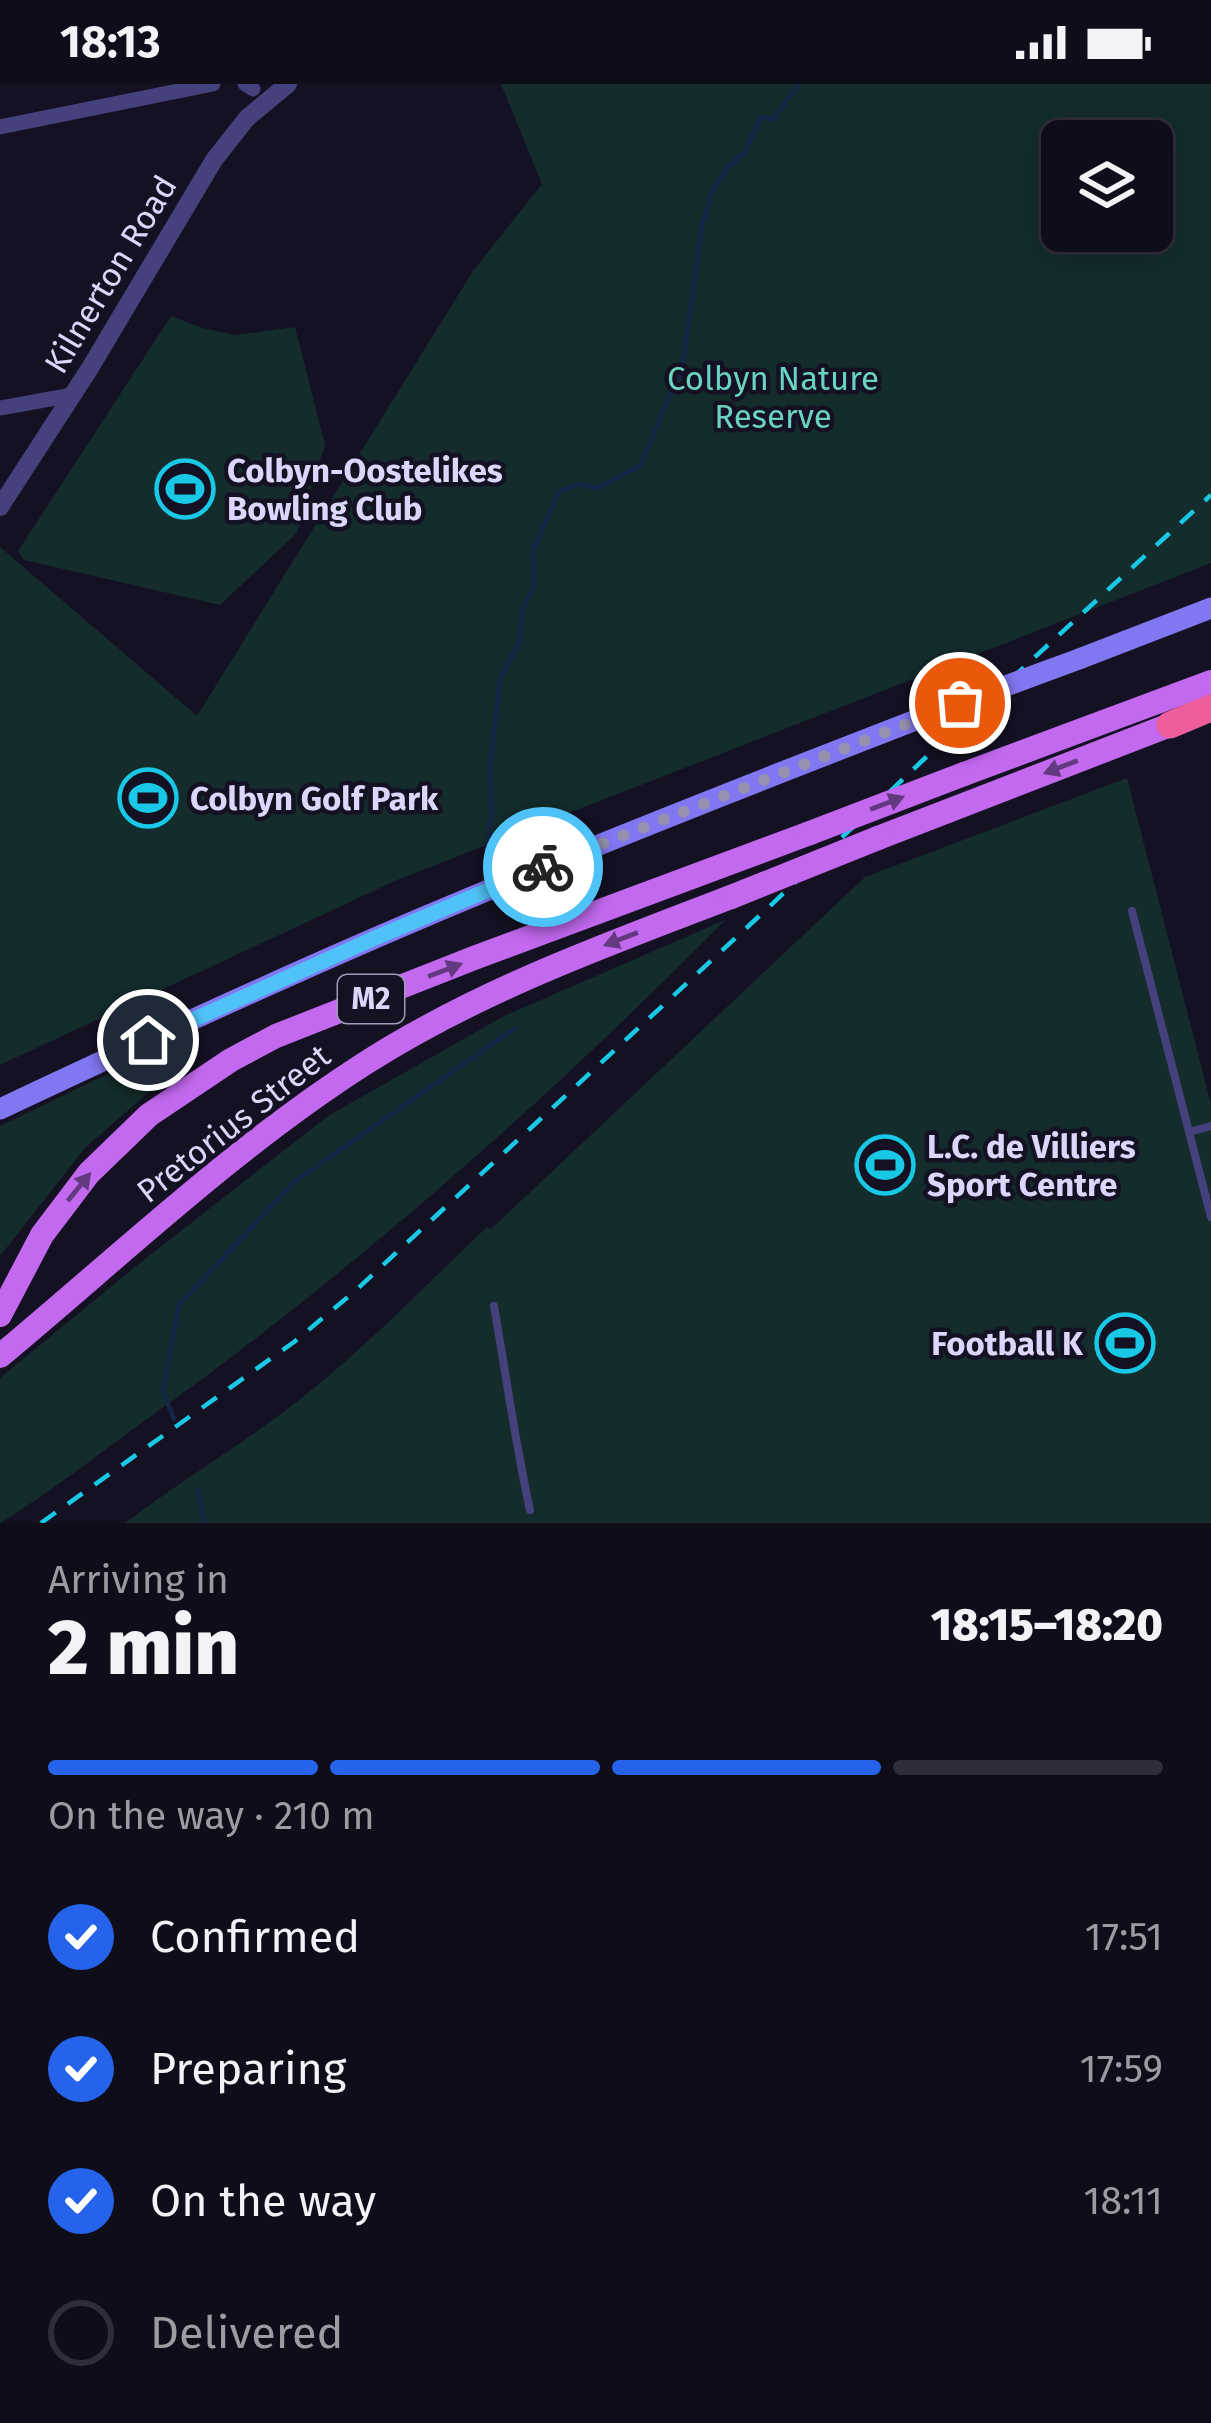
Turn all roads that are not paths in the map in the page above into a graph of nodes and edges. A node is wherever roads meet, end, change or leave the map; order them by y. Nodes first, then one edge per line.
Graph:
1 (213, 84) edge
2 (287, 84) edge
3 (0, 127) edge
4 (72, 395) junction
5 (0, 408) edge
6 (0, 507) edge
7 (1211, 608) edge
8 (1211, 682) edge
9 (1211, 710) edge
10 (1170, 725) joint
11 (1132, 911) dead end
12 (0, 1109) edge
13 (1211, 1126) edge
14 (1189, 1132) junction
15 (1211, 1217) edge
16 (494, 1306) dead end
17 (0, 1315) edge
18 (0, 1356) edge
19 (530, 1510) dead end

1 - 3 street
2 - 4 street, Kilnerton Road
4 - 5 street
4 - 6 street, Kilnerton Road
7 - 12 main road, bridge
17 -> 8 main road, M2, bridge
9 - 10 highway
10 -> 18 main road, Pretorius Street / M2, bridge
11 - 14 lane
13 - 14 lane
14 - 15 lane
16 - 19 lane

